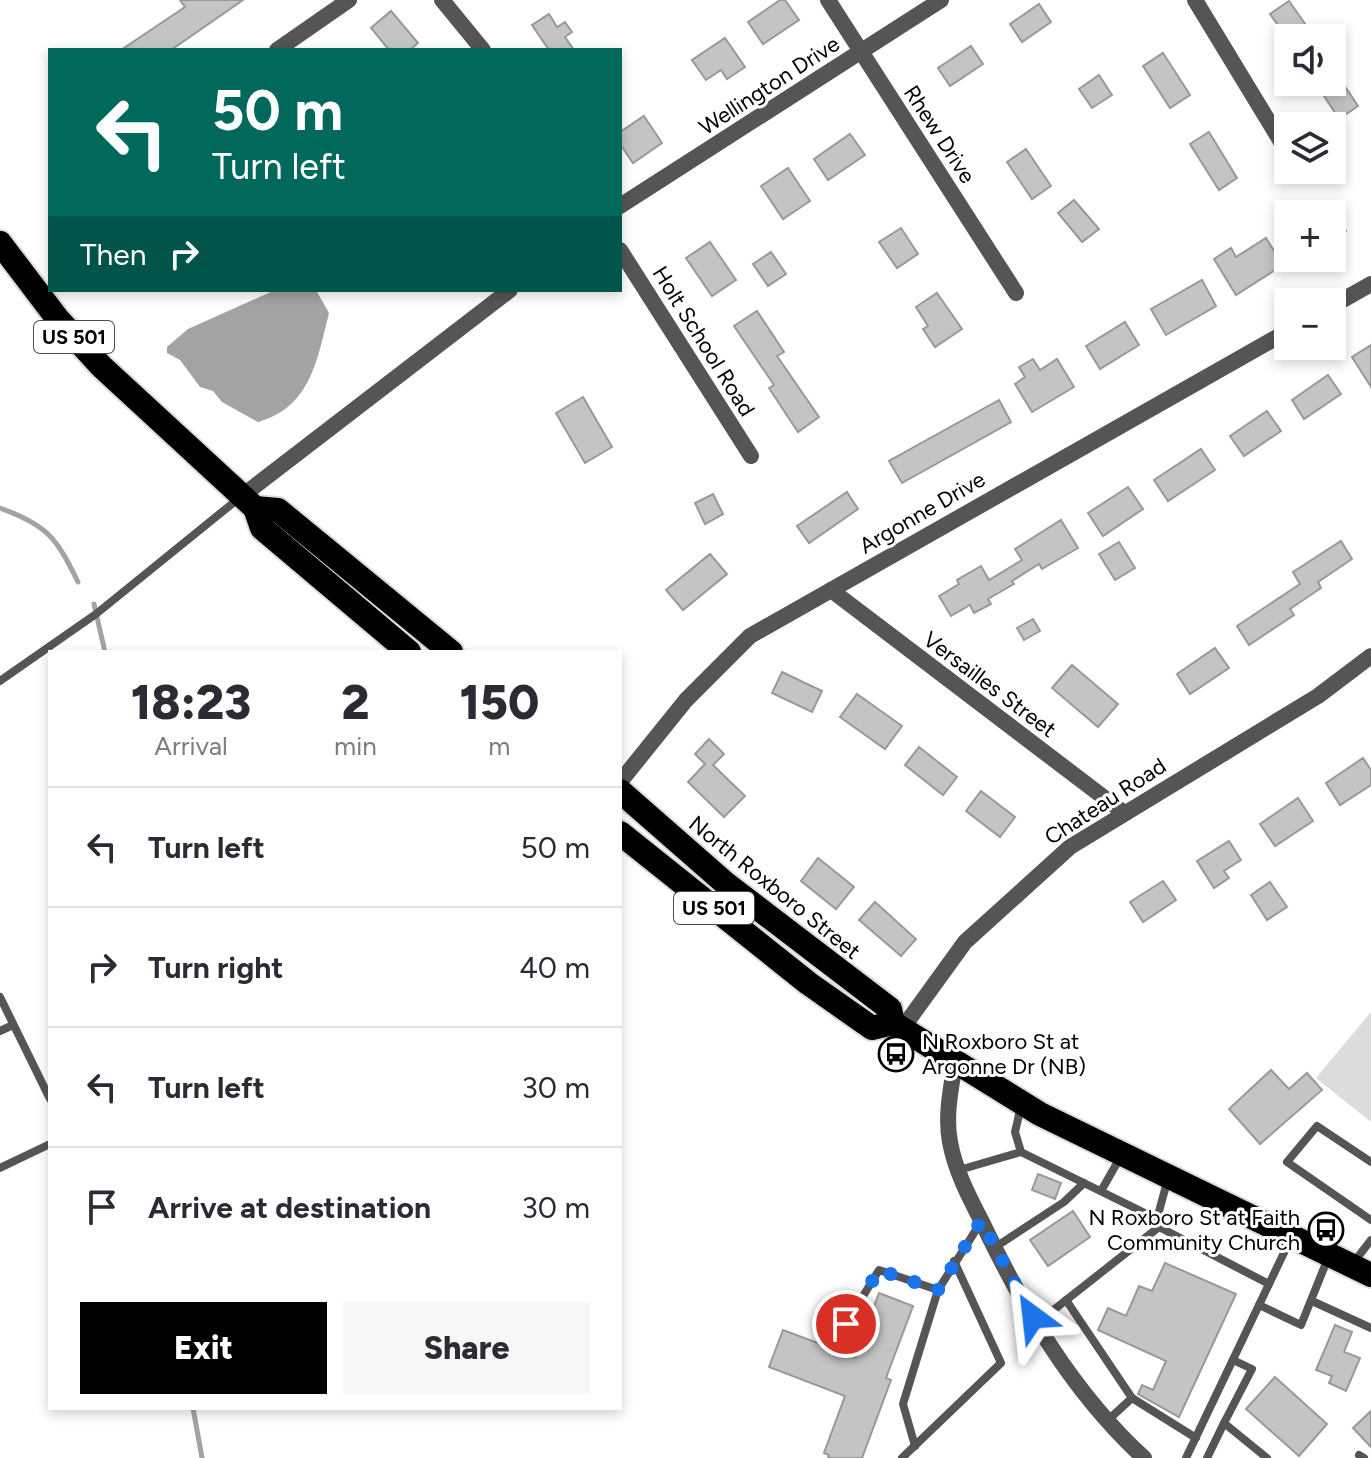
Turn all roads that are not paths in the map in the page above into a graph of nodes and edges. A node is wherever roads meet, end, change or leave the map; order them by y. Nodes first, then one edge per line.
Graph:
1 (349, 0) edge
2 (442, 0) edge
3 (828, 0) edge
4 (941, 0) edge
5 (1195, 0) edge
6 (280, 48) edge
7 (481, 48) edge
8 (861, 51) junction
9 (1274, 130) edge
10 (622, 205) edge
11 (2, 251) edge
12 (622, 253) edge
13 (1371, 284) edge
14 (508, 292) edge
15 (1016, 293) dead end
16 (1346, 298) edge
17 (1274, 339) edge
18 (751, 456) dead end
19 (248, 502) junction
20 (831, 590) junction
21 (407, 650) edge
22 (449, 650) edge
23 (1371, 656) edge
24 (0, 681) edge
25 (622, 780) edge
26 (622, 793) edge
27 (1123, 812) junction
28 (622, 818) edge
29 (622, 835) edge
30 (725, 883) junction
31 (0, 997) edge
32 (13, 1025) junction
33 (898, 1026) junction
34 (0, 1031) edge
35 (955, 1063) junction
36 (48, 1095) edge
37 (1022, 1103) junction
38 (48, 1145) edge
39 (1021, 1152) junction
40 (1121, 1155) junction
41 (1371, 1162) edge
42 (0, 1168) edge
43 (959, 1170) junction
44 (1168, 1178) junction
45 (1084, 1183) junction
46 (1101, 1191) junction
47 (1371, 1220) edge
48 (981, 1221) junction
49 (1158, 1223) junction
50 (1291, 1238) junction
51 (1371, 1240) edge
52 (994, 1248) junction
53 (954, 1261) junction
54 (1350, 1266) edge
55 (1269, 1284) junction
56 (938, 1290) junction
57 (1066, 1300) junction
58 (1312, 1301) junction
59 (1259, 1305) junction
60 (1037, 1323) junction
61 (846, 1324) dead end
62 (1371, 1328) edge
63 (1233, 1360) junction
64 (1132, 1398) junction
65 (1107, 1421) junction
66 (1224, 1423) junction
67 (1196, 1438) junction
68 (915, 1446) junction
69 (902, 1458) edge
70 (1144, 1458) edge
71 (1186, 1458) edge
72 (1207, 1458) edge
73 (1267, 1458) edge

1 - 6 street
2 - 7 street
3 - 8 street, Rhew Drive
4 - 8 street, Wellington Drive
5 - 9 street
8 - 10 street, Wellington Drive
8 - 15 street, Rhew Drive
11 - 19 highway, US 501
12 - 18 street, Holt School Road
13 - 16 street
14 - 19 street
17 - 20 street, Argonne Drive
19 - 21 highway, US 501
19 - 22 highway, US 501
19 - 24 lane
20 - 25 street, Argonne Drive
20 - 27 street, Versailles Street
23 - 27 street, Chateau Road
26 - 30 highway, North Roxboro Street / US 501
27 - 33 street, Chateau Road
28 - 30 highway
29 - 33 highway, North Roxboro Street / US 501
30 - 33 highway, North Roxboro Street / US 501
31 - 32 lane
32 - 34 lane
32 - 36 lane
33 - 35 highway, North Roxboro Street / US 501
35 - 37 highway, North Roxboro Street / US 501
35 - 43 street
37 - 39 lane
37 - 40 highway, North Roxboro Street / US 501
38 - 42 lane
39 - 43 lane
39 - 45 lane
40 - 44 highway, North Roxboro Street / US 501
40 - 46 lane
41 - 47 lane
43 - 48 street
44 - 49 lane
44 - 50 highway, North Roxboro Street / US 501
45 - 46 lane
45 - 52 lane
46 - 49 lane
48 - 52 street
48 - 53 lane
49 - 55 lane
49 - 57 lane
50 - 54 highway, North Roxboro Street / US 501
50 - 55 lane
51 - 54 lane
52 - 60 street
53 - 56 lane
53 - 68 lane
54 - 58 lane
55 - 59 lane
56 - 61 lane
56 - 68 lane
57 - 60 lane
57 - 64 lane
58 - 59 lane
58 - 62 lane
59 - 63 lane
60 - 65 street
63 - 66 lane
63 - 67 lane
64 - 65 lane
64 - 67 lane
65 - 70 street
66 - 72 lane
66 - 73 lane
67 - 71 lane
68 - 69 lane

